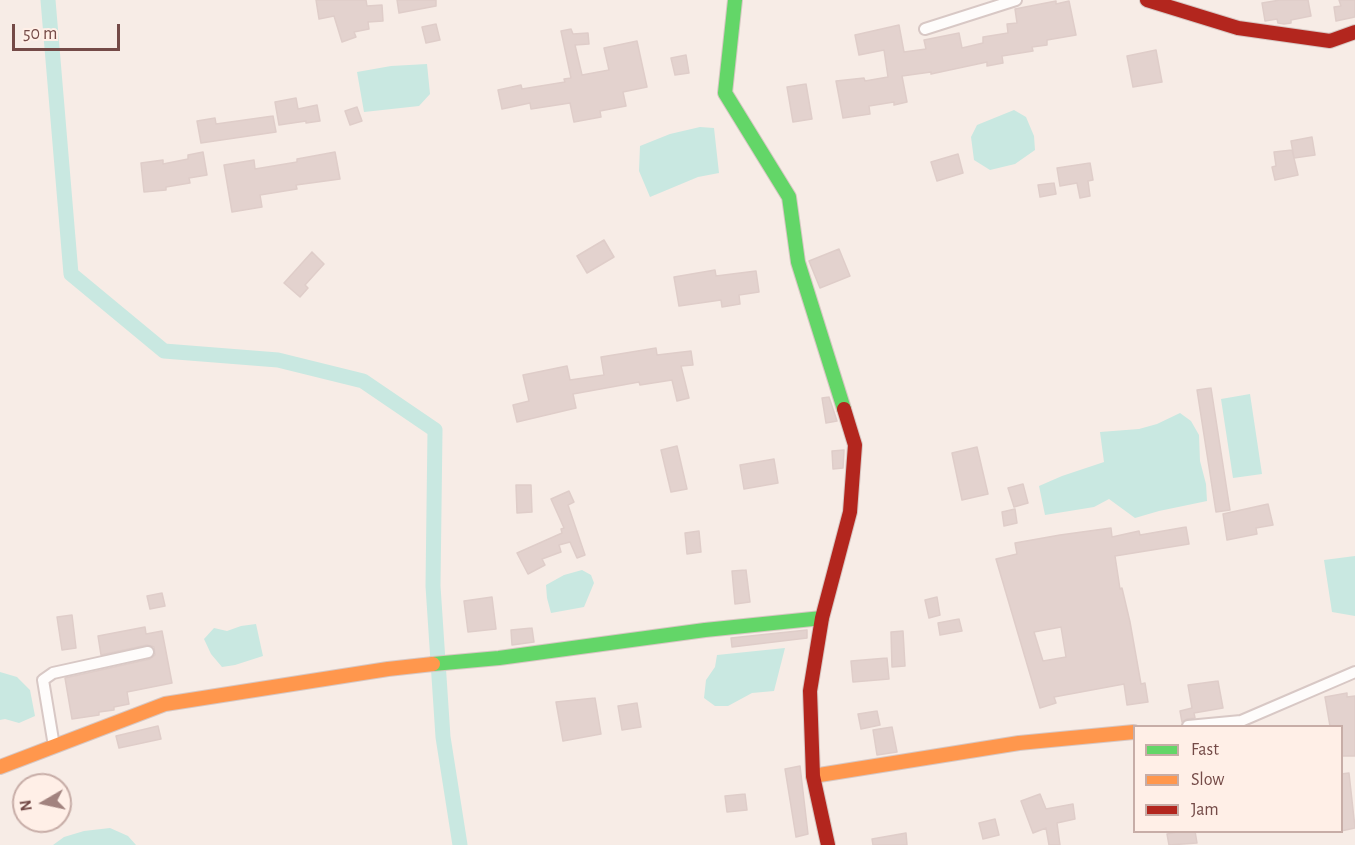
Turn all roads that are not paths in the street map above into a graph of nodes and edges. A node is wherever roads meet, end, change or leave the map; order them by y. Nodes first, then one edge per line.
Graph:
1 (735, 0) edge
2 (1016, 0) edge
3 (1147, 0) edge
4 (925, 29) dead end
5 (1355, 32) edge
6 (822, 618) junction
7 (148, 652) dead end
8 (1355, 672) edge
9 (1199, 725) edge
10 (1133, 732) edge
11 (54, 746) junction
12 (0, 767) edge
13 (813, 776) junction
14 (828, 845) edge

1 - 6 street
2 - 4 street
3 - 5 street
6 - 11 street
6 - 13 street
7 - 11 street
8 - 9 street
10 - 13 street
11 - 12 street
13 - 14 street

